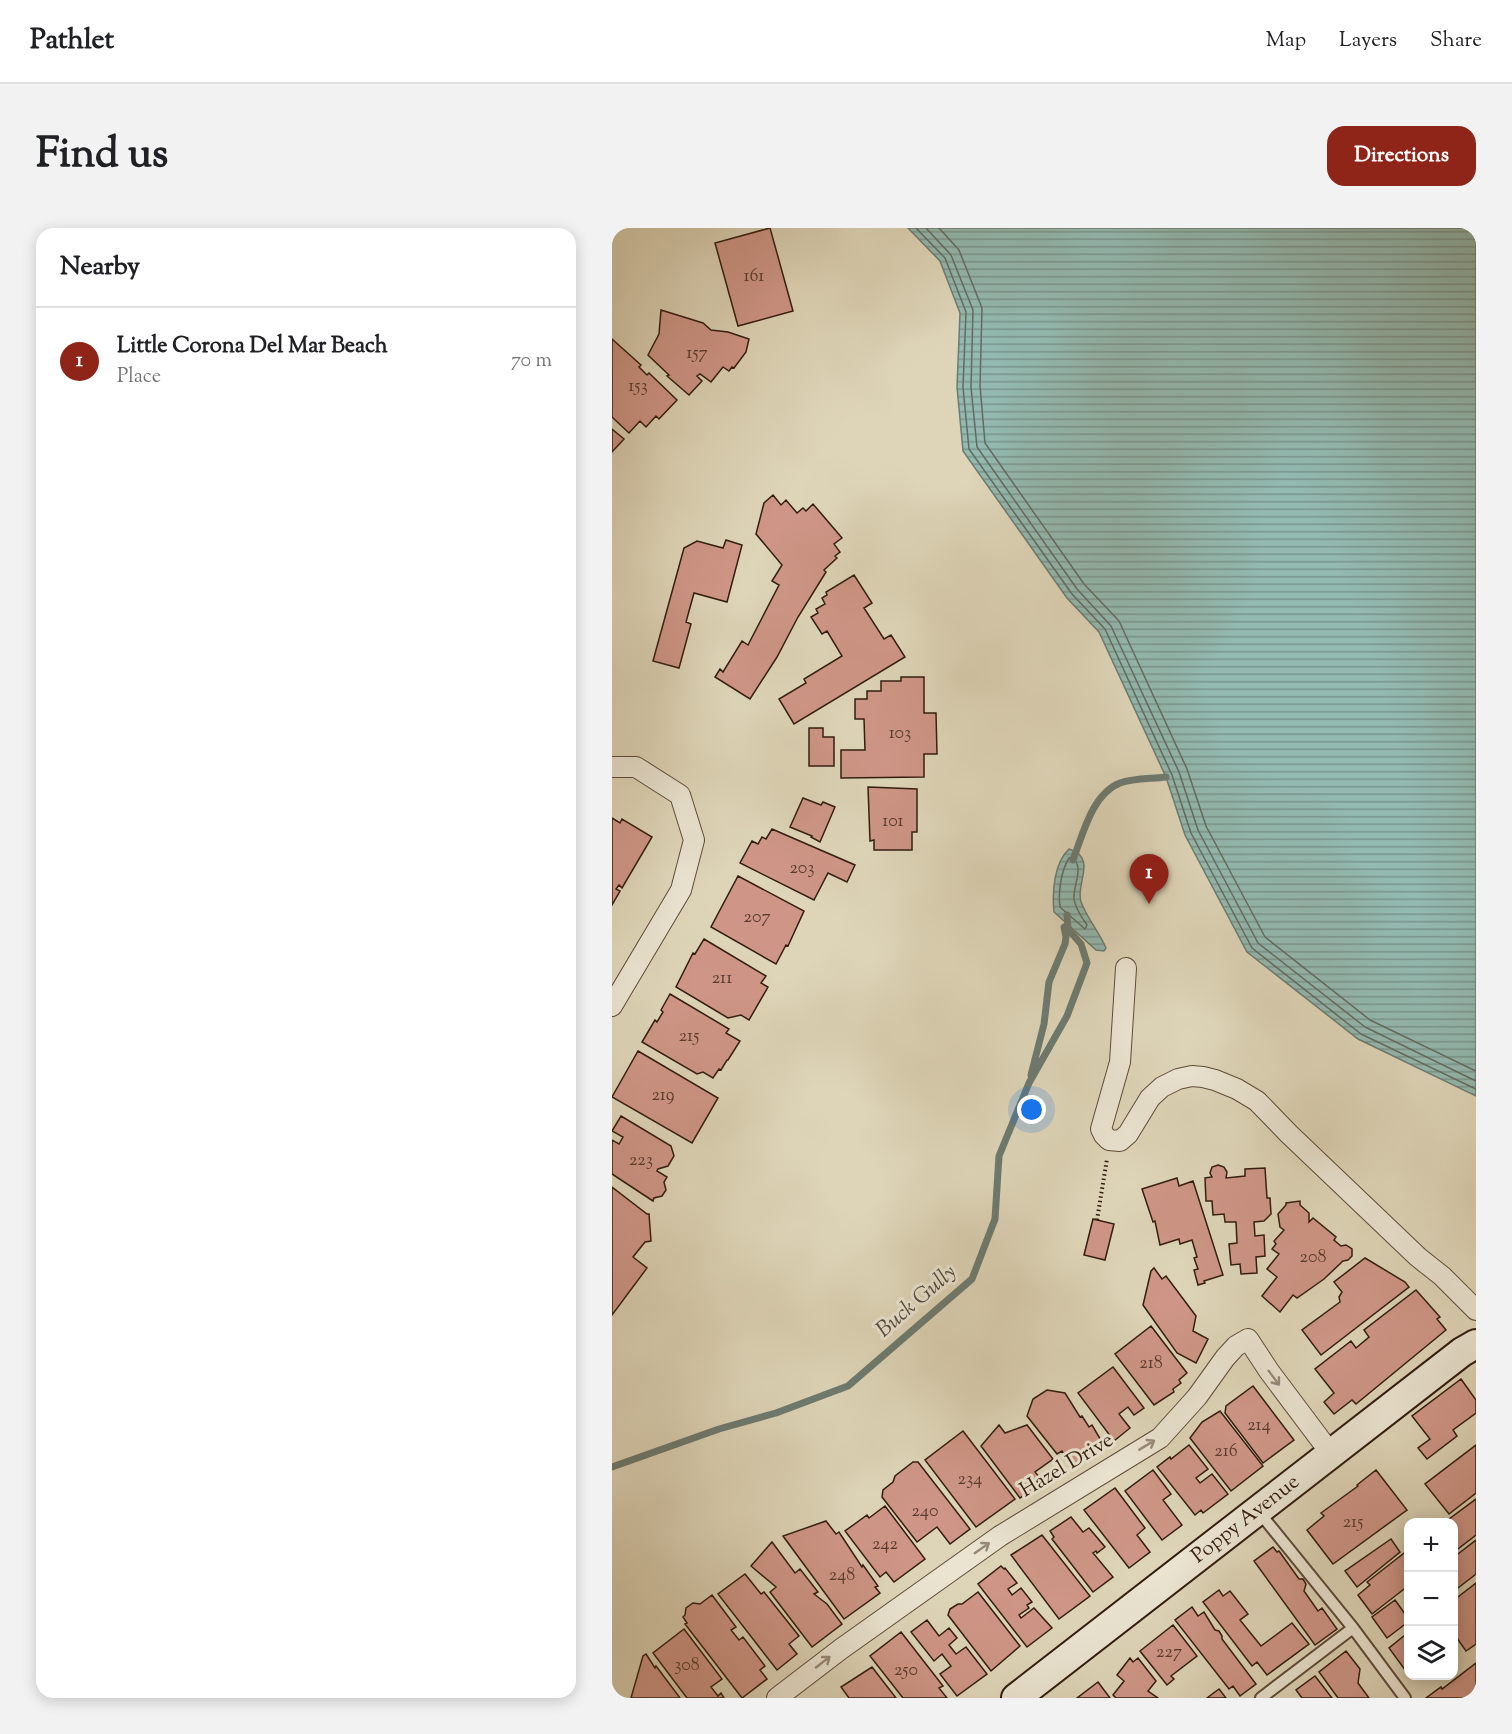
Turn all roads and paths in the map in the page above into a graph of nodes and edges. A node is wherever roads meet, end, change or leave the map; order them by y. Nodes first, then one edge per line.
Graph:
1 (612, 767) edge
2 (1126, 968) dead end
3 (612, 1006) edge
4 (1109, 1140) junction
5 (1097, 1220) dead end
6 (1476, 1310) edge
7 (1476, 1344) edge
8 (1332, 1455) junction
9 (1259, 1511) junction
10 (1353, 1628) junction
11 (777, 1698) edge
12 (1016, 1698) edge
13 (1261, 1698) edge
14 (1405, 1698) edge

1 - 3 street
2 - 4 street
4 - 5 path
4 - 6 street
7 - 8 street, Poppy Avenue
8 - 9 street, Poppy Avenue
11 -> 8 street, Hazel Drive
9 - 10 lane
9 - 12 street, Poppy Avenue
10 - 13 lane
10 - 14 lane

